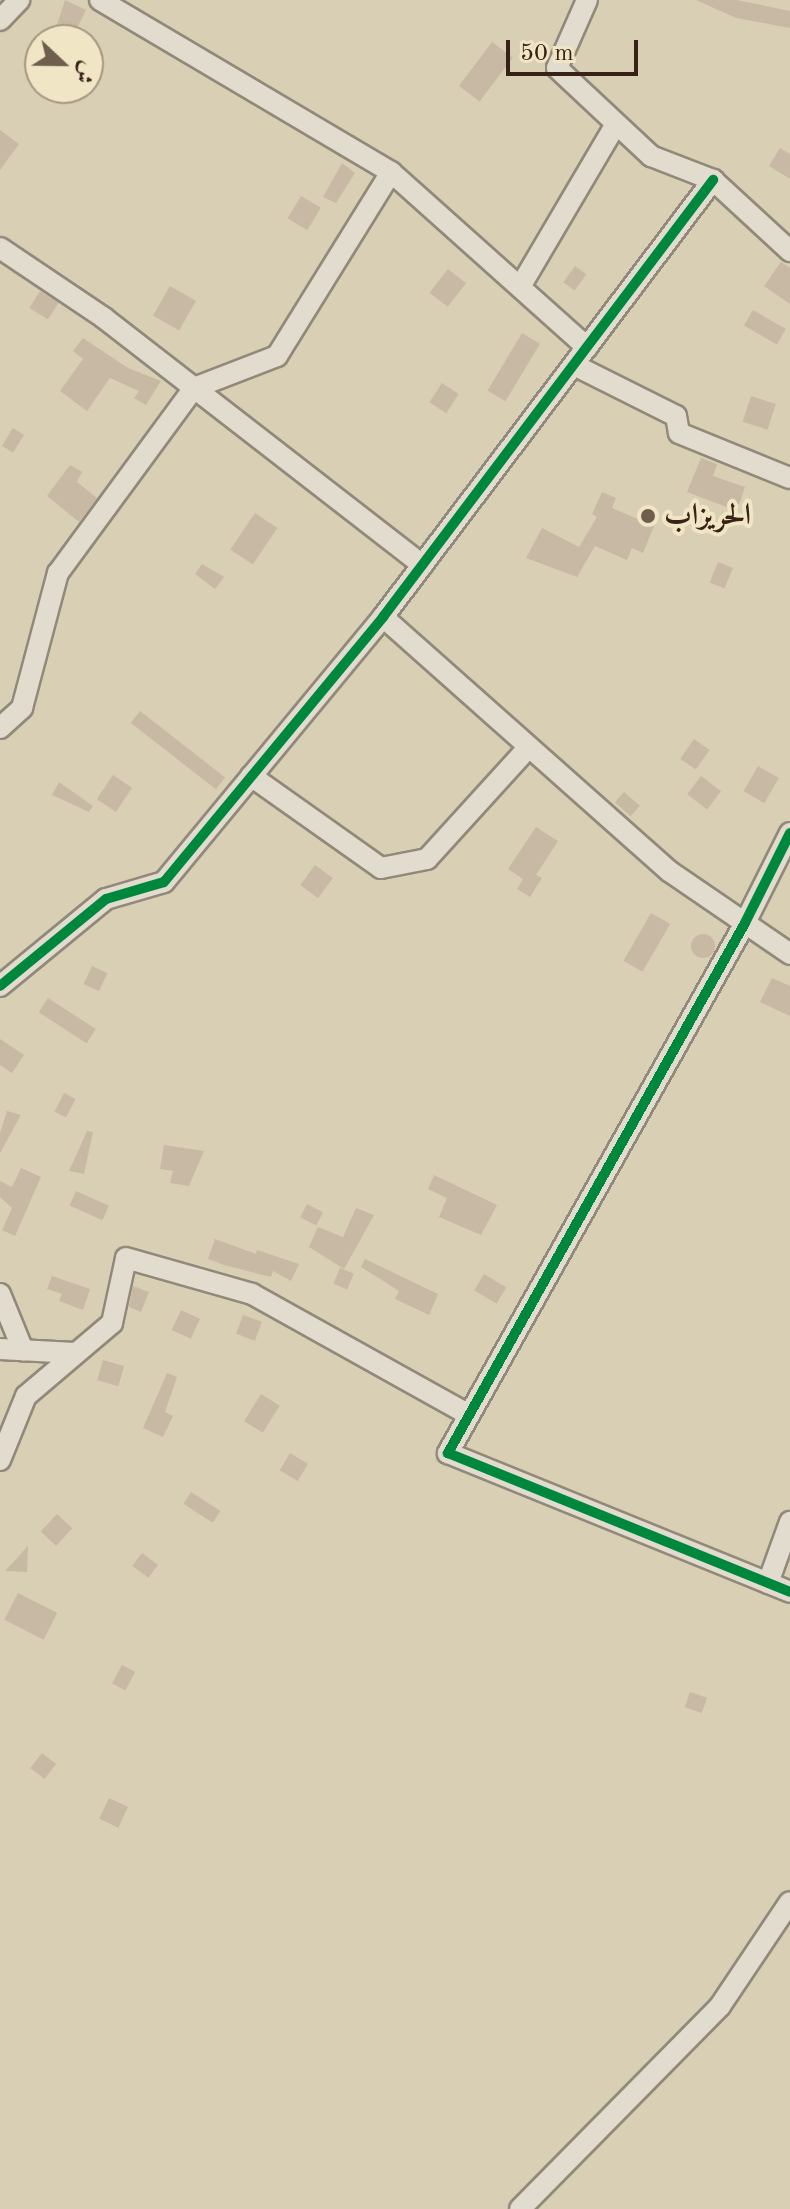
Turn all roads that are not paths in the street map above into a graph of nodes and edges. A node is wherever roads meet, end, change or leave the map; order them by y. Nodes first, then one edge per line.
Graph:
1 (19, 0) edge
2 (100, 0) edge
3 (587, 0) edge
4 (0, 20) edge
5 (616, 124) junction
6 (391, 172) junction
7 (713, 180) junction
8 (0, 248) edge
9 (790, 251) edge
10 (520, 287) junction
11 (587, 347) junction
12 (574, 365) junction
13 (194, 388) junction
14 (790, 478) edge
15 (422, 565) junction
16 (383, 617) junction
17 (0, 728) edge
18 (529, 747) junction
19 (251, 776) junction
20 (790, 833) edge
21 (745, 923) junction
22 (790, 954) edge
23 (0, 986) edge
24 (0, 1294) edge
25 (0, 1349) edge
26 (23, 1350) junction
27 (75, 1353) junction
28 (469, 1415) junction
29 (0, 1460) edge
30 (790, 1522) edge
31 (768, 1583) junction
32 (790, 1592) edge
33 (790, 1902) edge
34 (520, 2209) edge

1 - 4 street
2 - 6 street
3 - 5 street
5 - 7 street
5 - 10 street
6 - 10 street
6 - 13 street
7 - 9 street
7 - 11 street
8 - 13 street
10 - 11 street
11 - 12 street
12 - 14 street
12 - 15 street
13 - 15 street
13 - 17 street
15 - 16 street
16 - 18 street
16 - 19 street
18 - 19 street
18 - 21 street
19 - 23 street
20 - 21 street
21 - 22 street
21 - 28 street
24 - 26 street
25 - 26 street
26 - 27 street
27 - 28 street
27 - 29 street
28 - 31 street
30 - 31 street
31 - 32 street
33 - 34 street

